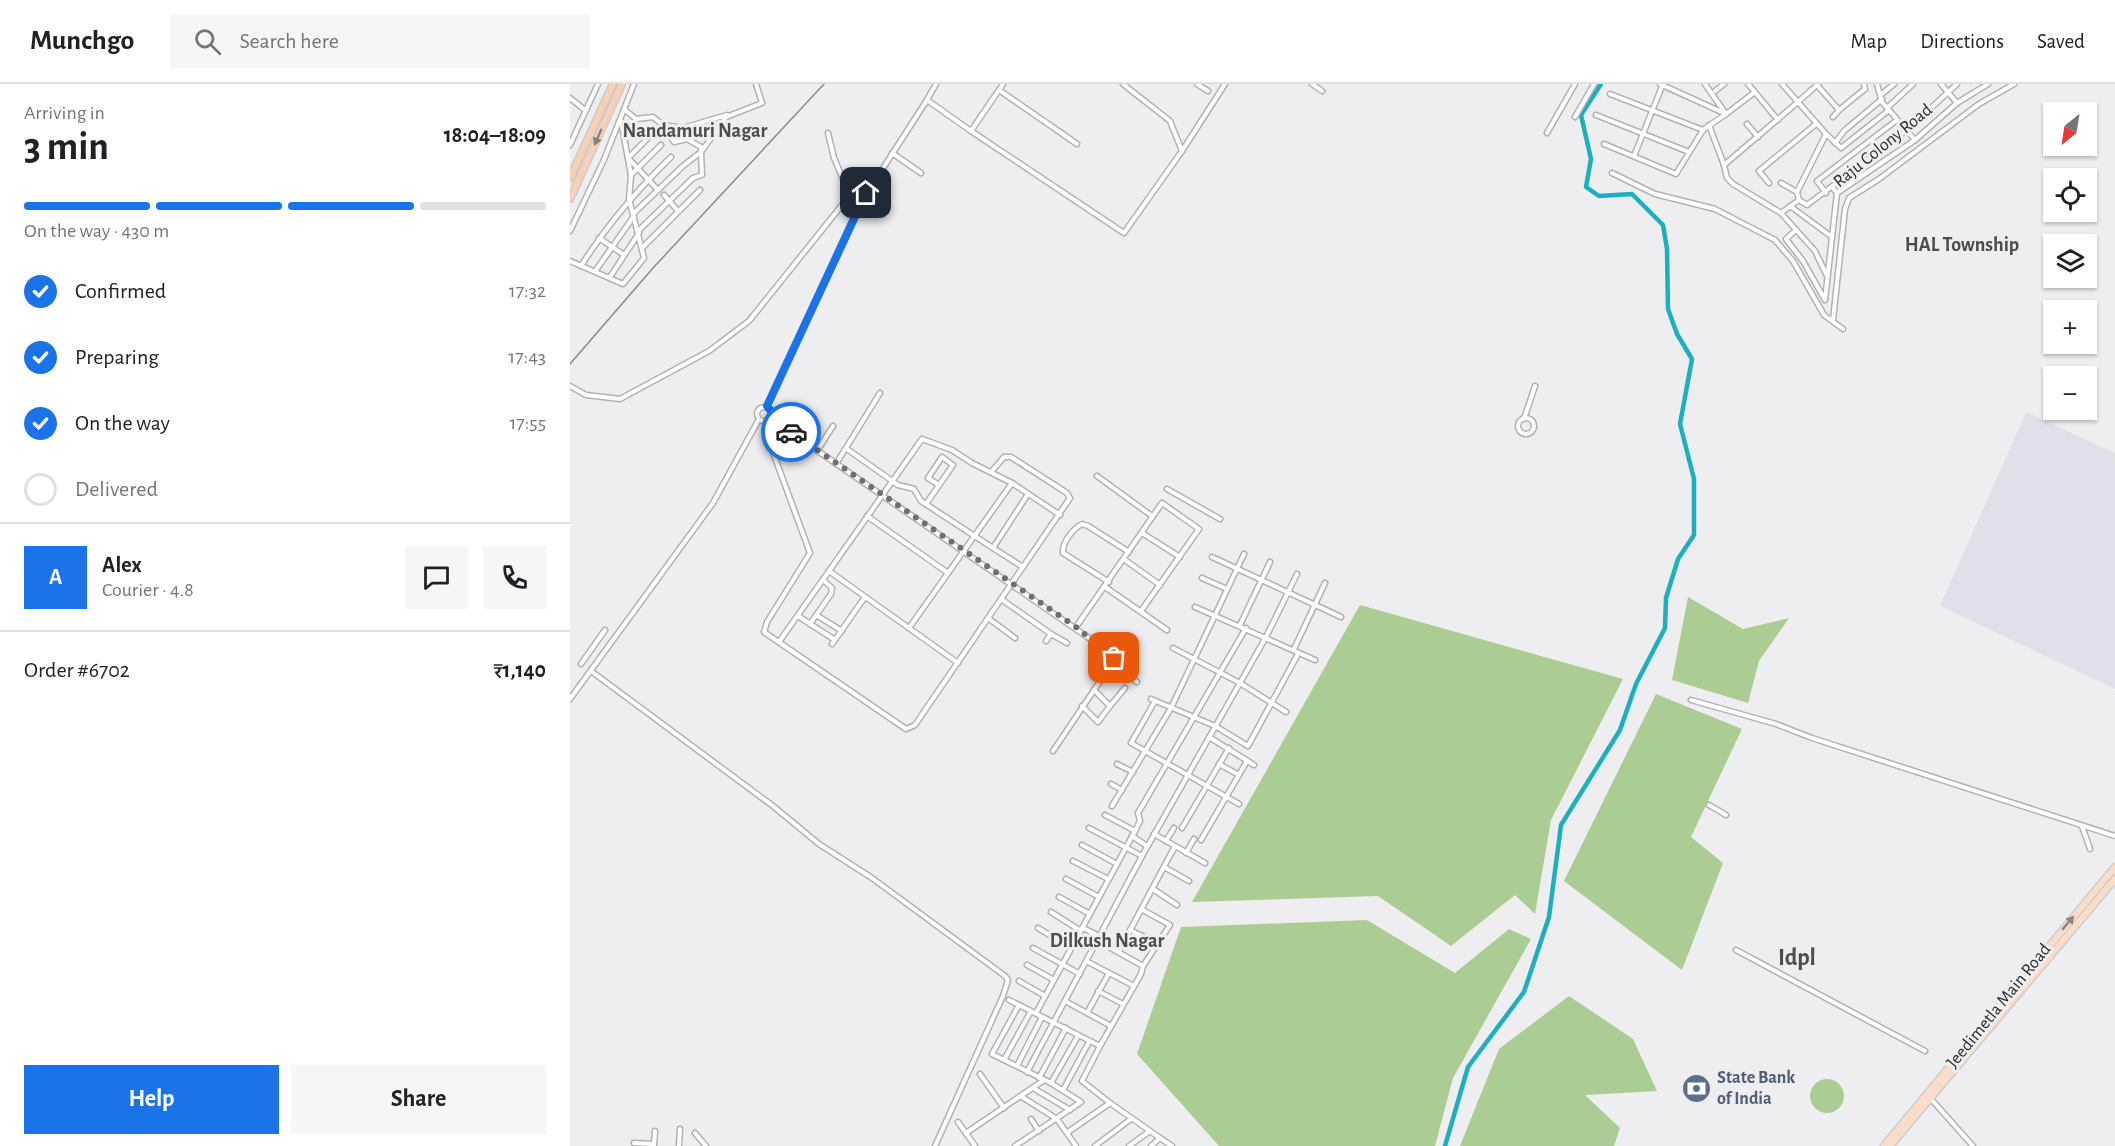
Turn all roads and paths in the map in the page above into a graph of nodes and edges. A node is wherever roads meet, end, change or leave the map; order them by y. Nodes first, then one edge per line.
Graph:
1 (598, 84) edge
2 (613, 84) edge
3 (622, 84) edge
4 (634, 84) edge
5 (756, 84) edge
6 (936, 84) edge
7 (1003, 84) edge
8 (1123, 84) edge
9 (1197, 84) edge
10 (1225, 84) edge
11 (1312, 84) edge
12 (1575, 84) edge
13 (1594, 84) edge
14 (1662, 84) edge
15 (1705, 84) edge
16 (1724, 84) edge
17 (1748, 84) edge
18 (1782, 84) edge
19 (1817, 84) edge
20 (1864, 84) edge
21 (1877, 84) edge
22 (1893, 84) edge
23 (1913, 84) edge
24 (1941, 84) edge
25 (1957, 84) edge
26 (1988, 84) edge
27 (2014, 84) edge
28 (999, 90) junction
29 (1208, 91) dead end
30 (1322, 91) dead end
31 (1715, 92) dead end
32 (1755, 92) junction
33 (1948, 92) junction
34 (1610, 94) dead end
35 (1882, 97) junction
36 (570, 98) edge
37 (927, 100) junction
38 (1798, 102) junction
39 (1957, 103) junction
40 (1888, 109) junction
41 (585, 110) junction
42 (625, 110) junction
43 (1652, 110) junction
44 (1839, 110) junction
45 (731, 113) junction
46 (1726, 114) junction
47 (1596, 115) dead end
48 (1575, 117) dead end
49 (1833, 117) dead end
50 (1778, 120) junction
51 (1897, 120) junction
52 (621, 122) junction
53 (1747, 124) dead end
54 (1816, 124) junction
55 (663, 125) junction
56 (1709, 125) junction
57 (1703, 130) junction
58 (1907, 130) junction
59 (970, 131) junction
60 (828, 133) dead end
61 (1546, 133) dead end
62 (1644, 133) junction
63 (1826, 134) junction
64 (650, 136) dead end
65 (1758, 137) junction
66 (1915, 140) junction
67 (1077, 144) dead end
68 (1604, 144) dead end
69 (1835, 144) junction
70 (570, 145) edge
71 (661, 145) dead end
72 (1182, 151) junction
73 (702, 152) junction
74 (1689, 152) junction
75 (892, 153) junction
76 (1634, 156) junction
77 (671, 157) dead end
78 (628, 158) junction
79 (1724, 165) junction
80 (639, 168) junction
81 (921, 173) dead end
82 (1612, 173) dead end
83 (631, 176) junction
84 (570, 178) edge
85 (648, 179) junction
86 (1769, 183) dead end
87 (1780, 183) dead end
88 (1832, 188) junction
89 (658, 190) junction
90 (700, 190) dead end
91 (1797, 192) junction
92 (1826, 193) junction
93 (1837, 193) junction
94 (664, 195) dead end
95 (851, 198) junction
96 (570, 199) edge
97 (628, 199) junction
98 (1799, 200) junction
99 (669, 201) junction
100 (860, 204) junction
101 (1790, 206) junction
102 (678, 211) junction
103 (1780, 213) junction
104 (634, 215) junction
105 (1796, 230) junction
106 (570, 231) edge
107 (639, 232) junction
108 (1832, 237) junction
109 (599, 238) junction
110 (612, 247) junction
111 (643, 247) junction
112 (624, 255) junction
113 (570, 261) edge
114 (581, 266) junction
115 (596, 270) junction
116 (1827, 276) junction
117 (610, 277) junction
118 (1825, 300) junction
119 (1821, 309) junction
120 (1833, 320) junction
121 (1843, 328) dead end
122 (570, 386) edge
123 (1535, 386) dead end
124 (880, 393) dead end
125 (767, 406) junction
126 (770, 418) junction
127 (1524, 419) junction
128 (758, 421) junction
129 (765, 422) junction
130 (833, 426) dead end
131 (847, 449) junction
132 (817, 451) junction
133 (836, 464) junction
134 (992, 471) junction
135 (1097, 476) dead end
136 (893, 481) junction
137 (1012, 483) junction
138 (939, 485) junction
139 (1167, 489) dead end
140 (882, 494) junction
141 (1028, 494) junction
142 (926, 504) junction
143 (1060, 515) junction
144 (867, 516) junction
145 (1152, 516) junction
146 (1220, 519) dead end
147 (1142, 533) junction
148 (973, 537) junction
149 (993, 548) junction
150 (964, 551) junction
151 (1129, 552) junction
152 (1244, 554) dead end
153 (1180, 557) junction
154 (1212, 557) dead end
155 (1125, 560) junction
156 (1270, 562) dead end
157 (1023, 567) junction
158 (1237, 569) junction
159 (829, 572) junction
160 (948, 573) junction
161 (1298, 574) dead end
162 (1202, 578) dead end
163 (823, 580) junction
164 (1262, 580) junction
165 (1108, 582) junction
166 (1325, 583) dead end
167 (1012, 584) junction
168 (1160, 585) junction
169 (1105, 587) junction
170 (1227, 589) junction
171 (1288, 593) junction
172 (865, 597) junction
173 (1001, 599) junction
174 (1316, 606) junction
175 (1195, 607) dead end
176 (1141, 611) junction
177 (1216, 614) junction
178 (816, 615) junction
179 (798, 616) junction
180 (1341, 617) dead end
181 (988, 618) junction
182 (810, 624) junction
183 (1240, 625) junction
184 (1076, 627) junction
185 (909, 628) junction
186 (1246, 628) junction
187 (605, 630) dead end
188 (1167, 630) dead end
189 (842, 631) junction
190 (1051, 634) junction
191 (1266, 637) junction
192 (1015, 638) dead end
193 (1046, 641) dead end
194 (779, 642) junction
195 (1067, 644) dead end
196 (1173, 648) dead end
197 (1294, 650) junction
198 (1298, 654) junction
199 (1195, 658) junction
200 (1315, 660) dead end
201 (1113, 662) junction
202 (958, 663) junction
203 (581, 664) dead end
204 (591, 671) junction
205 (1220, 673) junction
206 (1137, 682) dead end
207 (1240, 683) junction
208 (1125, 688) dead end
209 (1094, 690) junction
210 (570, 699) edge
211 (1691, 700) dead end
212 (1271, 702) junction
213 (1082, 706) junction
214 (1110, 706) junction
215 (1172, 708) junction
216 (1286, 712) dead end
217 (1192, 719) junction
218 (1215, 726) junction
219 (1209, 737) junction
220 (1229, 748) junction
221 (1053, 751) dead end
222 (1145, 751) junction
223 (1247, 761) junction
224 (1165, 762) junction
225 (1117, 764) dead end
226 (1219, 764) junction
227 (1254, 765) dead end
228 (1133, 772) junction
229 (1188, 775) junction
230 (1240, 776) junction
231 (1111, 784) dead end
232 (1208, 786) junction
233 (1122, 789) junction
234 (1227, 796) junction
235 (1239, 804) dead end
236 (1709, 805) dead end
237 (1112, 806) dead end
238 (1105, 815) dead end
239 (1726, 815) dead end
240 (2082, 826) junction
241 (1089, 828) dead end
242 (1174, 828) dead end
243 (1182, 828) dead end
244 (1135, 831) junction
245 (1154, 834) junction
246 (1132, 836) junction
247 (2115, 836) edge
248 (1194, 839) dead end
249 (1201, 840) dead end
250 (1166, 841) junction
251 (1082, 845) dead end
252 (1148, 846) junction
253 (1175, 846) junction
254 (1126, 847) junction
255 (2090, 849) dead end
256 (1186, 852) junction
257 (1142, 856) junction
258 (1073, 861) dead end
259 (1205, 863) dead end
260 (1117, 864) junction
261 (1164, 867) junction
262 (2115, 867) edge
263 (1066, 879) dead end
264 (1108, 879) junction
265 (2115, 879) edge
266 (1189, 881) dead end
267 (1153, 888) junction
268 (1059, 897) dead end
269 (1099, 897) junction
270 (1177, 904) dead end
271 (1141, 909) junction
272 (1051, 912) dead end
273 (1090, 914) junction
274 (1038, 928) dead end
275 (1082, 929) junction
276 (1130, 930) junction
277 (1099, 939) junction
278 (1158, 944) junction
279 (1033, 948) dead end
280 (1071, 948) junction
281 (1736, 950) dead end
282 (1119, 951) junction
283 (1086, 962) junction
284 (1027, 965) dead end
285 (1062, 965) junction
286 (1143, 966) junction
287 (1109, 973) junction
288 (1080, 974) junction
289 (1054, 980) junction
290 (1019, 981) dead end
291 (1134, 987) junction
292 (1098, 991) junction
293 (1045, 996) junction
294 (1009, 1000) dead end
295 (1065, 1001) junction
296 (1123, 1004) junction
297 (1019, 1005) junction
298 (1034, 1012) junction
299 (1087, 1012) junction
300 (1042, 1017) junction
301 (1055, 1022) junction
302 (1111, 1026) junction
303 (1066, 1029) junction
304 (1078, 1036) junction
305 (1089, 1042) junction
306 (1100, 1046) junction
307 (1926, 1051) dead end
308 (1004, 1060) junction
309 (1017, 1066) junction
310 (1027, 1072) junction
311 (980, 1074) dead end
312 (1039, 1078) junction
313 (1044, 1080) junction
314 (1051, 1083) junction
315 (1033, 1088) junction
316 (1063, 1090) junction
317 (1022, 1096) junction
318 (1931, 1099) junction
319 (1110, 1103) junction
320 (1004, 1108) junction
321 (1070, 1110) junction
322 (1031, 1119) dead end
323 (1057, 1119) junction
324 (1131, 1119) junction
325 (958, 1122) dead end
326 (680, 1129) dead end
327 (655, 1131) dead end
328 (1039, 1131) junction
329 (1150, 1131) junction
330 (1068, 1132) junction
331 (694, 1133) dead end
332 (966, 1133) junction
333 (1160, 1138) junction
334 (634, 1143) dead end
335 (654, 1145) edge
336 (679, 1146) edge
337 (705, 1146) edge
338 (935, 1146) edge
339 (975, 1146) edge
340 (1015, 1146) edge
341 (1076, 1146) edge
342 (1095, 1146) edge
343 (1129, 1146) edge
344 (1150, 1146) edge
345 (1172, 1146) edge
346 (1884, 1146) edge
347 (1890, 1146) edge
348 (1973, 1146) edge

1 - 41 street
2 - 84 highway
3 -> 96 highway
4 - 42 street
5 - 45 street
6 - 37 street
7 - 28 street
8 - 72 street
9 - 29 street
10 - 72 street
11 - 30 street
12 - 61 street
13 - 48 street
14 - 43 street
14 - 46 street
15 - 46 street
16 - 31 street
17 - 32 street
18 - 38 street
19 - 38 street
19 - 44 street
20 - 44 street
21 - 35 street
22 - 35 street
23 - 40 street
24 - 33 street
25 - 33 street, Raju Colony Road
26 - 39 street
27 - 120 street
28 - 59 street
28 - 67 street
32 - 46 street
32 - 50 street
33 - 39 street
33 - 58 street, Raju Colony Road
34 - 43 street
35 - 40 street
35 - 69 street
36 - 41 street
37 - 59 street
37 - 75 street
38 - 50 street
38 - 54 street
39 - 66 street
40 - 51 street
40 - 69 street
41 - 70 street
42 - 52 street
42 - 55 street
43 - 57 street
43 - 62 street
44 - 49 street
45 - 55 street
45 - 73 street
46 - 56 street
47 - 62 street
50 - 65 street
51 - 58 street
51 - 92 street
52 - 78 street
52 - 106 street
53 - 65 street
54 - 63 street
54 - 86 street
55 - 73 street
56 - 57 street
56 - 79 street
57 - 74 street
58 - 66 street
58 - 88 street, Raju Colony Road
59 - 72 street
60 - 95 street
62 - 74 street
62 - 76 street
63 - 69 street
63 - 91 street
64 - 78 street
65 - 79 street
66 - 93 street
68 - 76 street
71 - 80 street
73 - 89 street
73 - 99 street
74 - 76 street
75 - 81 street
75 - 100 street
77 - 85 street
78 - 80 street
78 - 83 street
79 - 103 street
80 - 83 street
80 - 85 street
82 - 119 street
83 - 97 street
85 - 89 street
85 - 97 street
87 - 91 street
88 - 92 street, Raju Colony Road
88 - 93 street
89 - 104 street
90 - 102 street
91 - 98 street
92 - 98 street, Raju Colony Road
93 - 108 street
94 - 99 street
95 - 100 street
95 - 122 street
97 - 104 street
97 - 109 street
98 - 101 street
99 - 102 street
99 - 107 street
100 - 125 street
101 - 103 street
101 - 108 street
102 - 111 street
103 - 105 street
104 - 107 street
104 - 110 street
105 - 116 street
105 - 118 street
107 - 111 street
107 - 112 street
108 - 116 street
109 - 110 street
109 - 114 street
110 - 112 street
110 - 115 street
111 - 117 street
112 - 117 street
113 - 114 street
114 - 115 street
115 - 117 street
116 - 118 street
118 - 119 street
119 - 120 street
120 - 121 street
123 - 127 street
124 - 131 street
125 - 126 street
125 - 128 street
126 - 129 street
126 - 132 street
127 - 127 street
128 - 129 street
128 - 204 street
129 - 194 street
130 - 132 street
131 - 133 street
131 - 136 street
132 - 133 street
133 - 140 street
134 - 136 street
134 - 137 street
134 - 143 street
135 - 145 street
136 - 140 street
136 - 142 street
137 - 141 street
137 - 148 street
138 - 138 street
138 - 142 street
139 - 146 street
140 - 144 street
140 - 150 street
141 - 143 street
141 - 149 street
142 - 148 street
143 - 157 street
144 - 159 street
144 - 160 street
145 - 147 street
145 - 153 street
147 - 151 street
147 - 153 street
148 - 149 street
148 - 150 street
149 - 157 street
150 - 160 street
150 - 167 street
151 - 155 street
151 - 165 street
152 - 158 street
153 - 168 street
154 - 158 street
155 - 165 street
155 - 168 street
156 - 164 street
157 - 167 street
158 - 164 street
158 - 170 street
159 - 163 street
159 - 172 street
160 - 185 street
161 - 171 street
162 - 170 street
163 - 178 street
163 - 179 street
164 - 171 street
164 - 183 street
165 - 169 street
166 - 174 street
167 - 173 street
167 - 184 street
168 - 176 street
169 - 176 street
169 - 184 street
170 - 177 street
171 - 174 street
171 - 191 street
172 - 185 street
172 - 189 street
173 - 181 street
173 - 190 street
174 - 180 street
174 - 197 street
175 - 177 street
176 - 188 street
177 - 183 street
177 - 199 street
178 - 182 street
178 - 189 street
179 - 182 street
179 - 194 street
181 - 192 street
181 - 202 street
182 - 189 street
183 - 186 street
184 - 201 street
185 - 202 street
186 - 191 street
186 - 205 street
187 - 203 street
190 - 193 street
190 - 195 street
191 - 197 street
191 - 207 street
194 - 202 street
196 - 199 street
197 - 198 street
198 - 200 street
198 - 212 street
199 - 205 street
199 - 215 street
201 - 206 street
201 - 209 street
204 - 210 street
204 - 338 street
205 - 207 street
205 - 217 street
207 - 212 street
207 - 218 street
208 - 214 street
209 - 213 street
209 - 214 street
211 - 240 street
212 - 216 street
212 - 218 street
213 - 214 street
213 - 221 street
215 - 217 street
215 - 222 street
215 - 222 street
217 - 218 street
217 - 224 street
218 - 219 street
219 - 220 street
219 - 229 street
220 - 223 street
220 - 226 street
222 - 224 street
222 - 228 street
223 - 227 street
223 - 230 street
224 - 229 street
224 - 244 street
225 - 228 street
226 - 230 street
226 - 232 street
228 - 233 street
229 - 232 street
229 - 245 street
230 - 234 street
231 - 233 street
232 - 234 street
232 - 243 street
233 - 237 street
234 - 235 street
234 - 249 street
236 - 239 street
238 - 244 street
240 - 247 street
240 - 255 street
241 - 254 street
242 - 250 street
244 - 246 street
245 - 250 street
245 - 252 street
246 - 252 street
246 - 254 street
248 - 256 street
250 - 253 street
251 - 260 street
252 - 257 street
253 - 256 street
253 - 261 street
254 - 257 street
254 - 260 street
256 - 259 street
257 - 277 street
258 - 264 street
260 - 264 street
261 - 266 street
261 - 267 street
346 -> 262 main road, Jeedimetla Main Road
263 - 269 street
264 - 269 street
265 - 318 main road, Jeedimetla Main Road
267 - 270 street
267 - 271 street
268 - 273 street
269 - 273 street
271 - 276 street
271 - 278 street
272 - 275 street
273 - 275 street
274 - 280 street
275 - 277 street
275 - 280 street
276 - 278 street
276 - 282 street
277 - 282 street
277 - 283 street
278 - 286 street
279 - 285 street
280 - 285 street
281 - 307 street
282 - 286 street
283 - 287 street
283 - 288 street
284 - 289 street
285 - 288 street
285 - 289 street
286 - 291 street
287 - 291 street
287 - 292 street
288 - 295 street
289 - 293 street
290 - 293 street
291 - 296 street
292 - 296 street
292 - 299 street
293 - 298 street
294 - 297 street
295 - 299 street
295 - 301 street
296 - 302 street
297 - 298 street
297 - 308 street
298 - 300 street
298 - 308 street
299 - 302 street
300 - 301 street
300 - 309 street
301 - 303 street
301 - 310 street
302 - 306 street
303 - 304 street
303 - 312 street
304 - 305 street
304 - 314 street
305 - 306 street
305 - 316 street
306 - 319 street
308 - 309 street
309 - 310 street
310 - 312 street
311 - 320 street
312 - 313 street
313 - 314 street
313 - 315 street
314 - 316 street
315 - 317 street
315 - 321 street
316 - 321 street
317 - 320 street
317 - 323 street
318 - 347 main road, Jeedimetla Main Road
318 - 348 street
319 - 324 street
319 - 330 street
320 - 332 street
321 - 323 street
322 - 328 street
323 - 328 street
323 - 330 street
324 - 329 street
324 - 342 street
325 - 332 street
326 - 336 street
327 - 335 street
328 - 340 street
329 - 333 street
329 - 343 street
330 - 341 street
331 - 337 street
332 - 339 street
333 - 344 street
333 - 345 street
334 - 335 street

